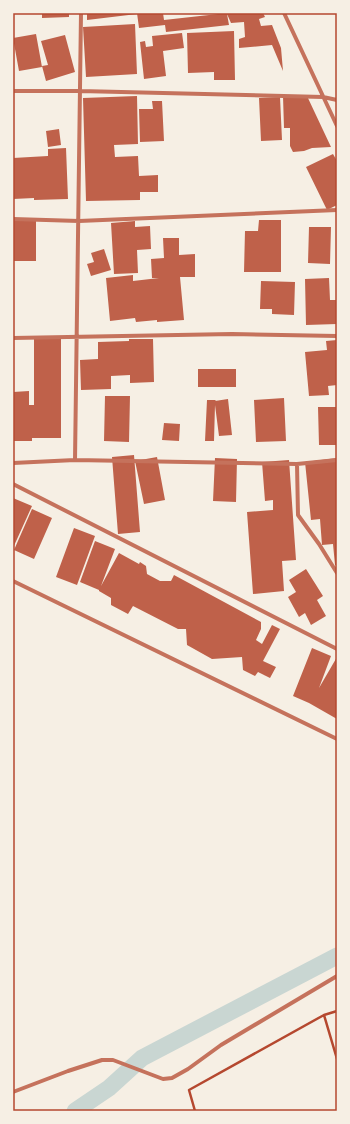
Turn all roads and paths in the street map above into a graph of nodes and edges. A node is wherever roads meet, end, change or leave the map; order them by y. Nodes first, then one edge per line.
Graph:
1 (81, 13) edge
2 (284, 13) edge
3 (13, 91) edge
4 (80, 92) junction
5 (323, 97) junction
6 (337, 100) edge
7 (337, 126) edge
8 (337, 210) edge
9 (13, 219) edge
10 (79, 221) junction
11 (337, 336) edge
12 (77, 337) junction
13 (13, 338) edge
14 (74, 460) junction
15 (337, 460) edge
16 (13, 463) edge
17 (297, 464) junction
18 (13, 484) edge
19 (337, 573) edge
20 (13, 581) edge
21 (337, 649) edge
22 (337, 739) edge
23 (337, 976) edge
24 (337, 1011) edge
25 (324, 1015) junction
26 (337, 1059) edge
27 (13, 1092) edge
28 (195, 1111) edge

1 - 4 street
2 - 5 street
3 - 4 street
4 - 5 street
4 - 10 street
5 - 6 street
5 - 7 street
8 - 10 street
9 - 10 street
10 - 12 street
11 - 12 street
12 - 13 street
12 - 14 street
14 - 16 street
14 - 17 street
15 - 17 street
17 - 19 street
18 - 21 street
20 - 22 street
23 - 27 street
24 - 25 path
25 - 26 path
25 - 28 path

